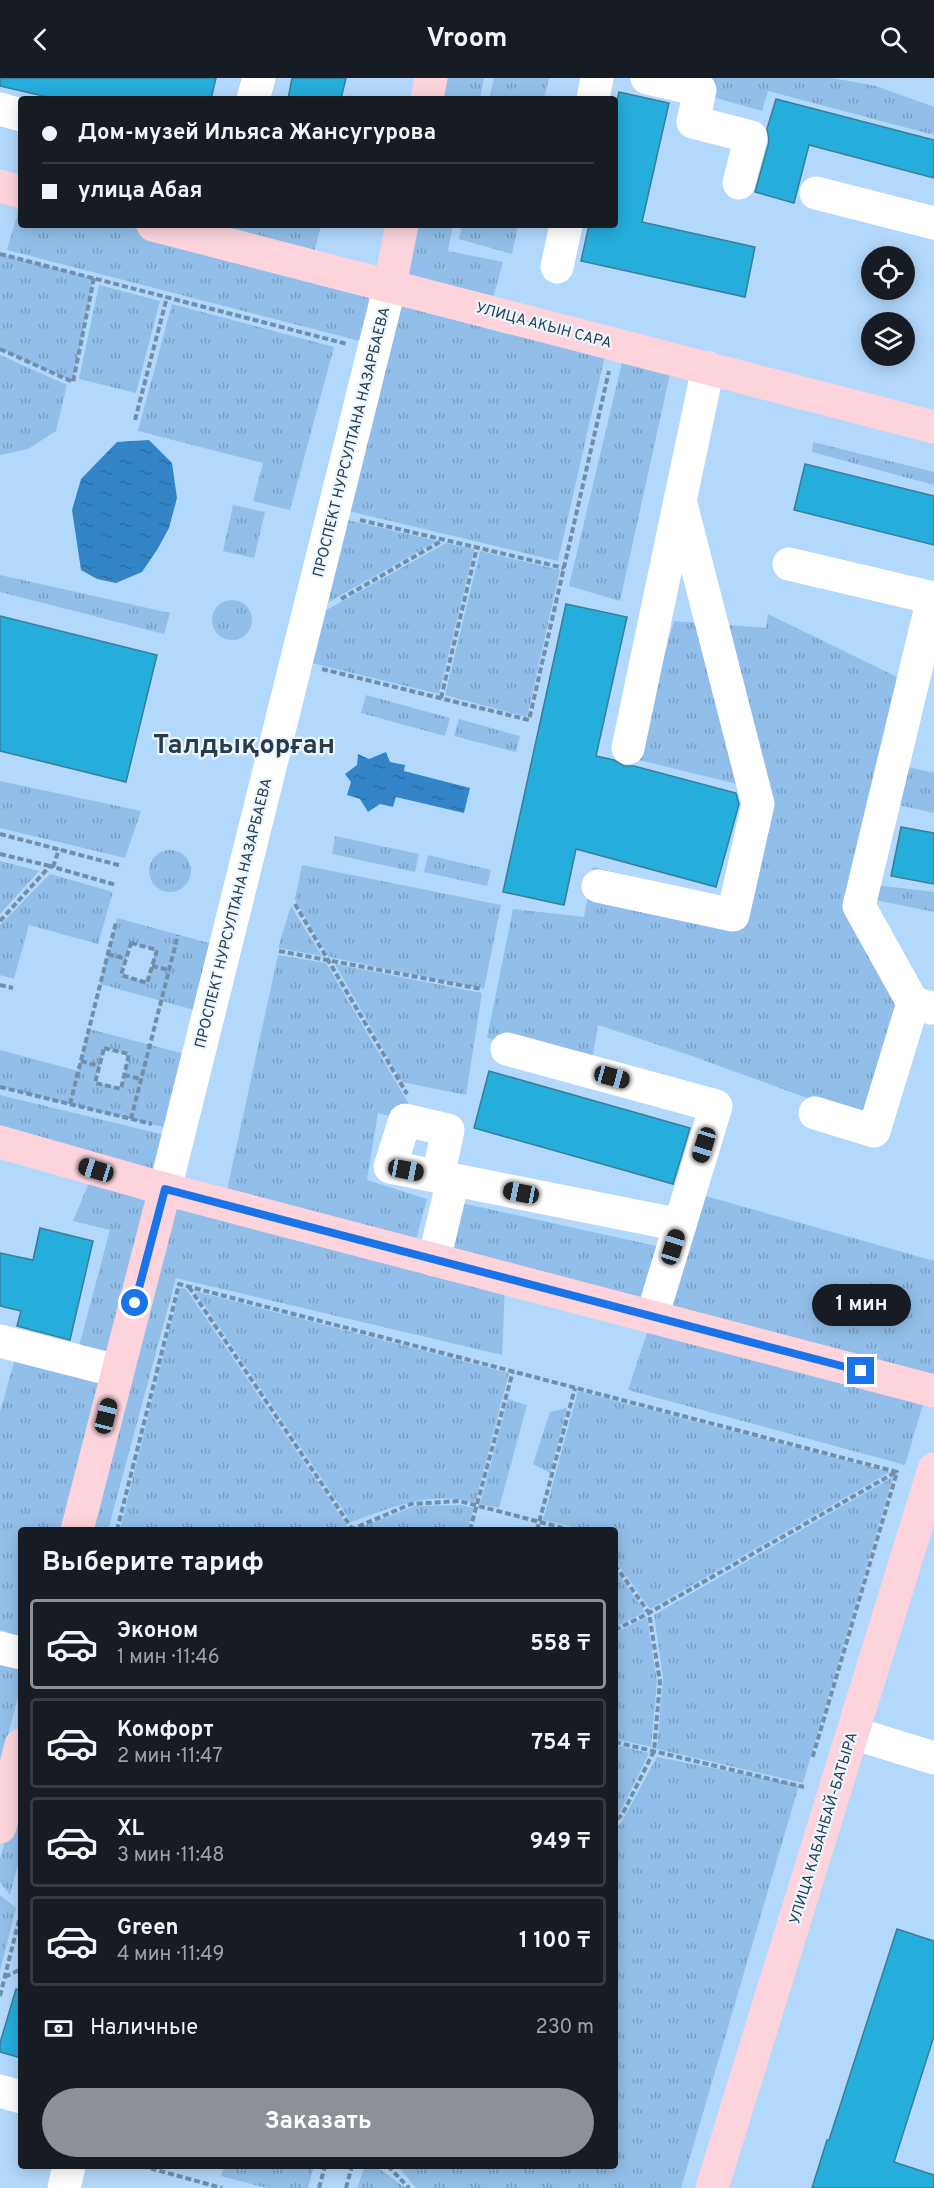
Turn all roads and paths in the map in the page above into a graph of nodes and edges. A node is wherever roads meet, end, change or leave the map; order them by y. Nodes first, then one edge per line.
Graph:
1 (259, 78) edge
2 (431, 78) edge
3 (597, 78) edge
4 (648, 78) edge
5 (680, 82) edge
6 (254, 96) edge
7 (428, 96) edge
8 (594, 96) edge
9 (0, 109) edge
10 (18, 115) edge
11 (739, 183) dead end
12 (0, 186) edge
13 (18, 191) edge
14 (816, 193) dead end
15 (934, 224) edge
16 (176, 228) edge
17 (401, 228) edge
18 (565, 228) edge
19 (214, 233) edge
20 (0, 254) edge
21 (557, 267) dead end
22 (94, 278) junction
23 (390, 285) junction
24 (167, 297) junction
25 (615, 344) junction
26 (0, 349) edge
27 (374, 351) junction
28 (708, 368) junction
29 (135, 420) dead end
30 (934, 427) edge
31 (680, 500) junction
32 (333, 513) junction
33 (444, 540) junction
34 (477, 547) junction
35 (789, 564) dead end
36 (564, 568) junction
37 (307, 619) junction
38 (296, 662) junction
39 (441, 698) junction
40 (628, 748) dead end
41 (0, 834) edge
42 (59, 849) junction
43 (0, 854) edge
44 (122, 866) dead end
45 (52, 867) junction
46 (116, 885) dead end
47 (598, 886) dead end
48 (295, 904) dead end
49 (0, 921) edge
50 (116, 922) dead end
51 (178, 935) dead end
52 (279, 951) dead end
53 (108, 954) junction
54 (126, 959) junction
55 (328, 960) junction
56 (152, 966) junction
57 (169, 970) junction
58 (0, 985) edge
59 (13, 988) dead end
60 (481, 989) dead end
61 (923, 1006) edge
62 (507, 1048) dead end
63 (81, 1061) junction
64 (99, 1066) junction
65 (124, 1075) junction
66 (141, 1079) junction
67 (0, 1087) edge
68 (412, 1103) dead end
69 (70, 1104) junction
70 (815, 1113) dead end
71 (131, 1119) junction
72 (179, 1131) junction
73 (0, 1142) edge
74 (165, 1189) junction
75 (680, 1224) junction
76 (434, 1260) junction
77 (188, 1286) junction
78 (652, 1317) junction
79 (0, 1341) edge
80 (117, 1371) junction
81 (513, 1371) junction
82 (575, 1388) junction
83 (934, 1391) edge
84 (934, 1468) edge
85 (897, 1472) junction
86 (477, 1506) junction
87 (540, 1521) junction
88 (77, 1527) edge
89 (118, 1527) edge
90 (350, 1527) edge
91 (356, 1527) edge
92 (471, 1527) edge
93 (538, 1527) edge
94 (560, 1527) edge
95 (618, 1568) edge
96 (649, 1613) junction
97 (618, 1628) edge
98 (0, 1648) edge
99 (18, 1652) edge
100 (853, 1733) junction
101 (618, 1743) edge
102 (654, 1751) junction
103 (18, 1757) edge
104 (934, 1758) edge
105 (811, 1764) dead end
106 (801, 1798) dead end
107 (618, 1818) edge
108 (0, 1827) edge
109 (18, 1924) edge
110 (18, 1971) edge
111 (4, 1978) junction
112 (0, 1996) edge
113 (0, 2091) edge
114 (18, 2096) edge
115 (68, 2169) edge
116 (153, 2169) edge
117 (324, 2169) edge
118 (351, 2169) edge
119 (391, 2169) edge
120 (64, 2188) edge
121 (222, 2188) edge
122 (319, 2188) edge
123 (346, 2188) edge
124 (409, 2188) edge
125 (712, 2188) edge

1 - 6 street
2 - 7 main road
3 - 8 street
4 - 5 street
5 - 11 street
9 - 10 street
12 - 13 main road
14 - 15 street
16 - 19 main road, УЛИЦА АКЫН САРА
17 - 23 main road, ПРОСПЕКТ НУРСУЛТАНА НАЗАРБАЕВА
18 - 21 street
19 - 23 main road, УЛИЦА АКЫН САРА
20 - 22 path
22 - 24 path
22 - 26 path
23 - 25 main road, УЛИЦА АКЫН САРА
23 - 27 street, ПРОСПЕКТ НУРСУЛТАНА НАЗАРБАЕВА
24 - 27 path
24 - 29 path
25 - 28 main road, УЛИЦА АКЫН САРА
25 - 36 path
27 - 32 street, ПРОСПЕКТ НУРСУЛТАНА НАЗАРБАЕВА
28 - 30 main road, УЛИЦА АКЫН САРА
28 - 31 street
31 - 40 street
31 - 47 street
32 - 33 path
32 - 37 street, ПРОСПЕКТ НУРСУЛТАНА НАЗАРБАЕВА
33 - 34 path
33 - 37 path
34 - 36 path
34 - 39 path
35 - 61 street
36 - 39 path
37 - 38 street, ПРОСПЕКТ НУРСУЛТАНА НАЗАРБАЕВА
38 - 39 path
38 - 72 street, ПРОСПЕКТ НУРСУЛТАНА НАЗАРБАЕВА
41 - 42 path
42 - 44 path
42 - 45 path
43 - 45 path
45 - 46 path
45 - 49 path
48 - 55 path
50 - 53 path
51 - 57 path
52 - 55 path
53 - 54 path
53 - 63 path
54 - 56 path
54 - 56 path
55 - 60 path
55 - 68 path
56 - 57 path
57 - 66 path
58 - 59 path
61 - 70 street
62 - 75 street
63 - 64 path
63 - 69 path
64 - 65 path
64 - 65 path
65 - 66 path
66 - 71 path
67 - 69 path
69 - 71 path
71 - 72 path
72 - 74 street, ПРОСПЕКТ НУРСУЛТАНА НАЗАРБАЕВА
73 - 74 main road
74 - 76 main road
74 - 80 main road, ПРОСПЕКТ НУРСУЛТАНА НАЗАРБАЕВА
75 - 76 street
75 - 78 street
76 - 78 main road
77 - 81 path
77 - 89 path
77 - 90 path
78 - 83 main road
79 - 80 street
80 - 88 main road, ПРОСПЕКТ НУРСУЛТАНА НАЗАРБАЕВА
81 - 82 path
81 - 86 path
82 - 85 path
82 - 87 path
84 - 100 main road, УЛИЦА КАБАНБАЙ-БАТЫРА
85 - 96 path
85 - 105 path
86 - 87 path
86 - 91 path
86 - 92 path
87 - 93 path
87 - 94 path
95 - 96 path
96 - 97 path
96 - 102 path
98 - 99 street
100 - 104 street
100 - 125 main road, УЛИЦА КАБАНБАЙ-БАТЫРА
101 - 102 path
102 - 106 path
102 - 107 path
103 - 108 main road
109 - 111 path
110 - 111 path
111 - 112 path
113 - 114 street
115 - 120 street
116 - 121 path
117 - 122 path
118 - 123 path
119 - 124 path

